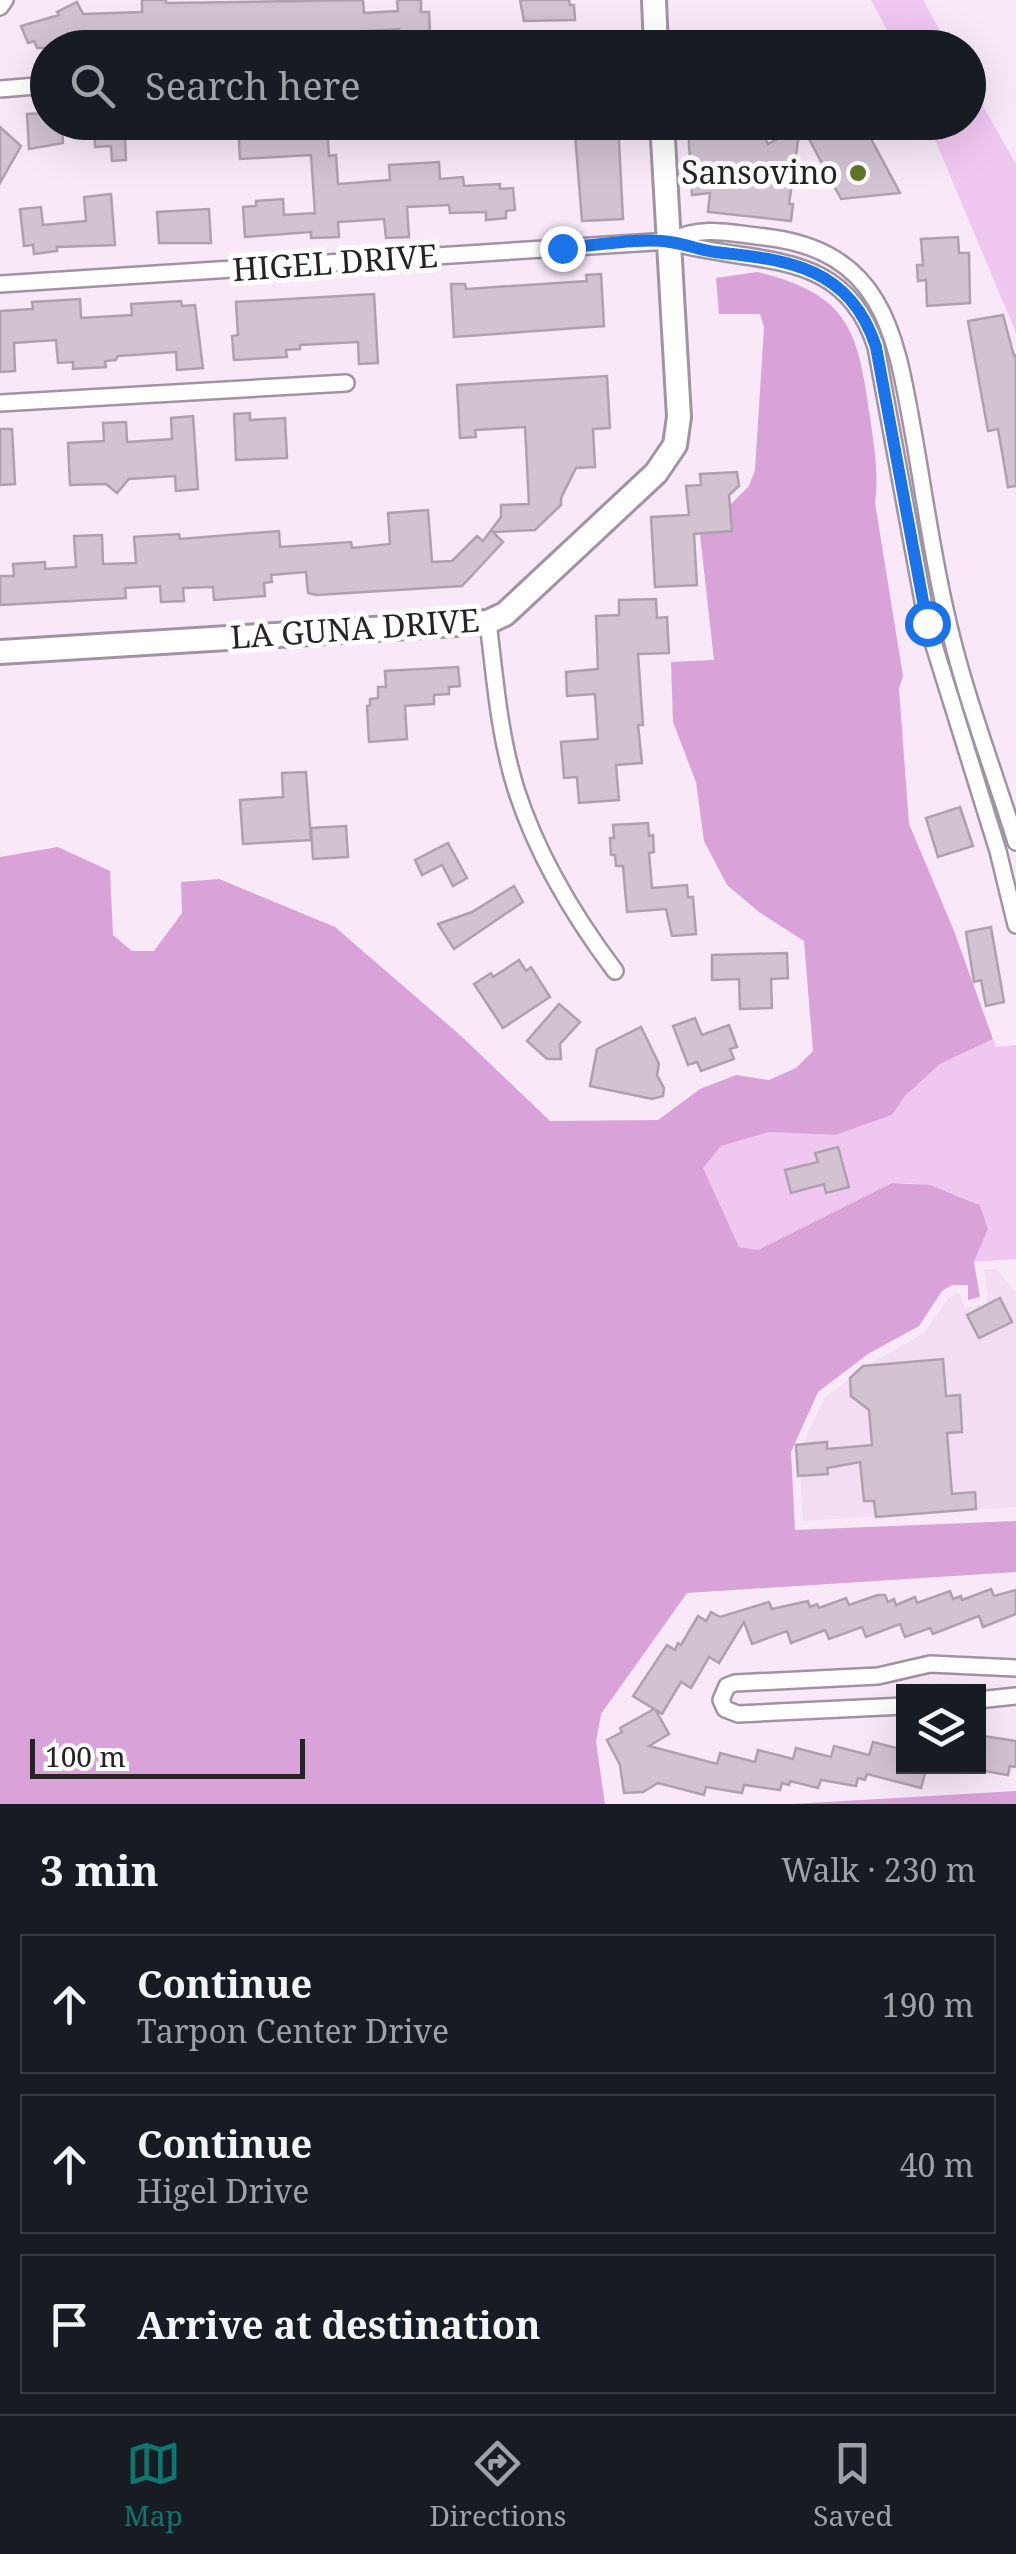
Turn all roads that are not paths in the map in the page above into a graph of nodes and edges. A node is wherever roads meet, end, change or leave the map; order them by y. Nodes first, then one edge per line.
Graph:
1 (4, 0) edge
2 (654, 0) edge
3 (0, 8) edge
4 (655, 30) edge
5 (30, 86) edge
6 (0, 88) edge
7 (663, 140) edge
8 (669, 241) junction
9 (0, 284) edge
10 (346, 382) dead end
11 (0, 403) edge
12 (488, 622) junction
13 (0, 652) edge
14 (1016, 842) edge
15 (1016, 925) edge
16 (615, 971) dead end
17 (1016, 1668) edge
18 (1016, 1696) edge
19 (986, 1699) edge
20 (896, 1706) edge

1 - 3 street
2 - 4 street
5 - 6 street
7 - 8 street, LA GUNA DRIVE
8 - 9 street, HIGEL DRIVE
8 - 12 street, LA GUNA DRIVE
8 - 14 street
8 - 15 street
10 - 11 street
12 - 13 street, LA GUNA DRIVE
12 - 16 street
17 - 20 street
18 - 19 street

